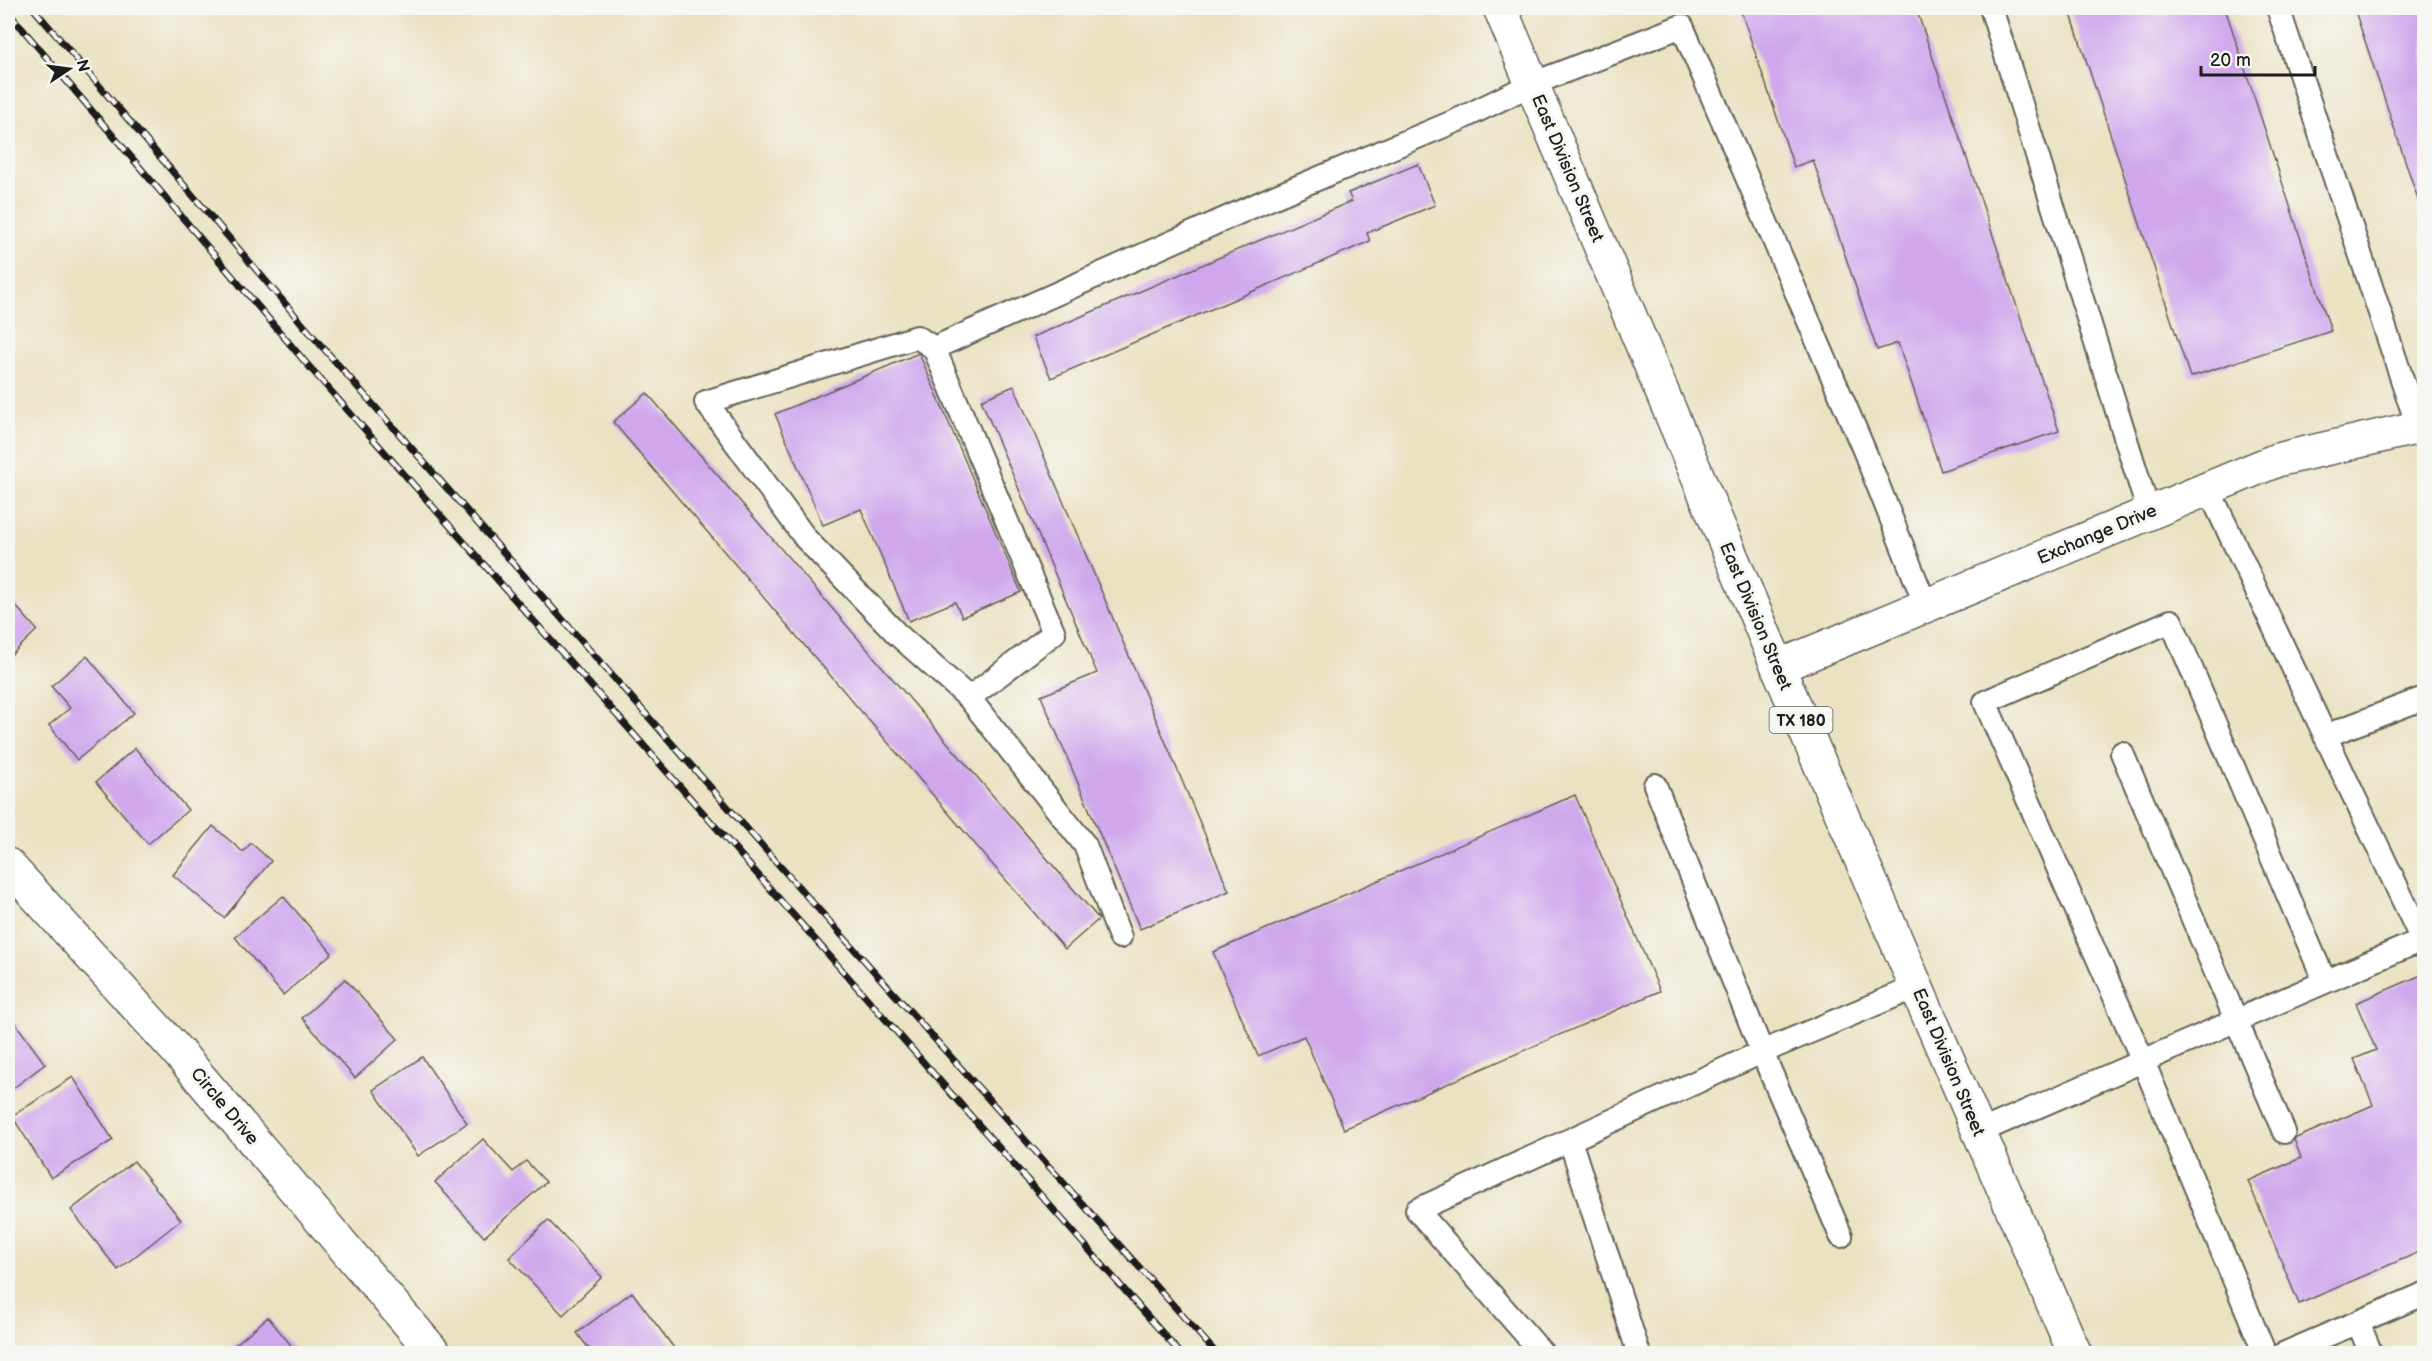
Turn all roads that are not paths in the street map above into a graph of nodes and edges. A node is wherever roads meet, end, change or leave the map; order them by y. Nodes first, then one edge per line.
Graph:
1 (1500, 8) edge
2 (1991, 8) edge
3 (2278, 8) edge
4 (1532, 84) junction
5 (934, 348) junction
6 (2421, 427) edge
7 (2208, 488) junction
8 (2149, 513) junction
9 (1926, 606) junction
10 (1778, 667) junction
11 (969, 698) junction
12 (2424, 698) edge
13 (2325, 736) junction
14 (2122, 753) dead end
15 (1655, 784) dead end
16 (8, 865) edge
17 (1120, 937) dead end
18 (2423, 940) edge
19 (2325, 982) junction
20 (1916, 987) junction
21 (2237, 1021) junction
22 (1762, 1052) junction
23 (2143, 1061) junction
24 (1979, 1132) junction
25 (2284, 1132) dead end
26 (1570, 1140) junction
27 (1841, 1236) dead end
28 (2424, 1294) edge
29 (2358, 1322) junction
30 (435, 1353) edge
31 (1543, 1353) edge
32 (1639, 1353) edge
33 (2075, 1353) edge
34 (2265, 1353) edge
35 (2283, 1353) edge
36 (2371, 1353) edge

1 - 4 main road, East Division Street / TX 180
2 - 8 lane
3 - 6 lane
4 - 5 lane
4 - 9 lane
4 - 10 main road, East Division Street / TX 180
5 - 11 lane
5 - 11 lane
6 - 7 main road, Exchange Drive
7 - 8 main road, Exchange Drive
7 - 13 lane
8 - 9 main road, Exchange Drive
9 - 10 main road, Exchange Drive
10 - 20 main road, East Division Street / TX 180
11 - 17 lane
12 - 13 lane
13 - 18 lane
14 - 21 lane
15 - 22 lane
16 - 30 main road, Circle Drive
18 - 19 lane
19 - 21 lane
19 - 23 lane
20 - 22 lane
20 - 24 main road, East Division Street / TX 180
21 - 23 lane
21 - 25 lane
22 - 26 lane
22 - 27 lane
23 - 24 lane
23 - 34 lane
24 - 33 main road, East Division Street / TX 180
26 - 31 lane
26 - 32 lane
28 - 29 lane
29 - 35 lane
29 - 36 lane

